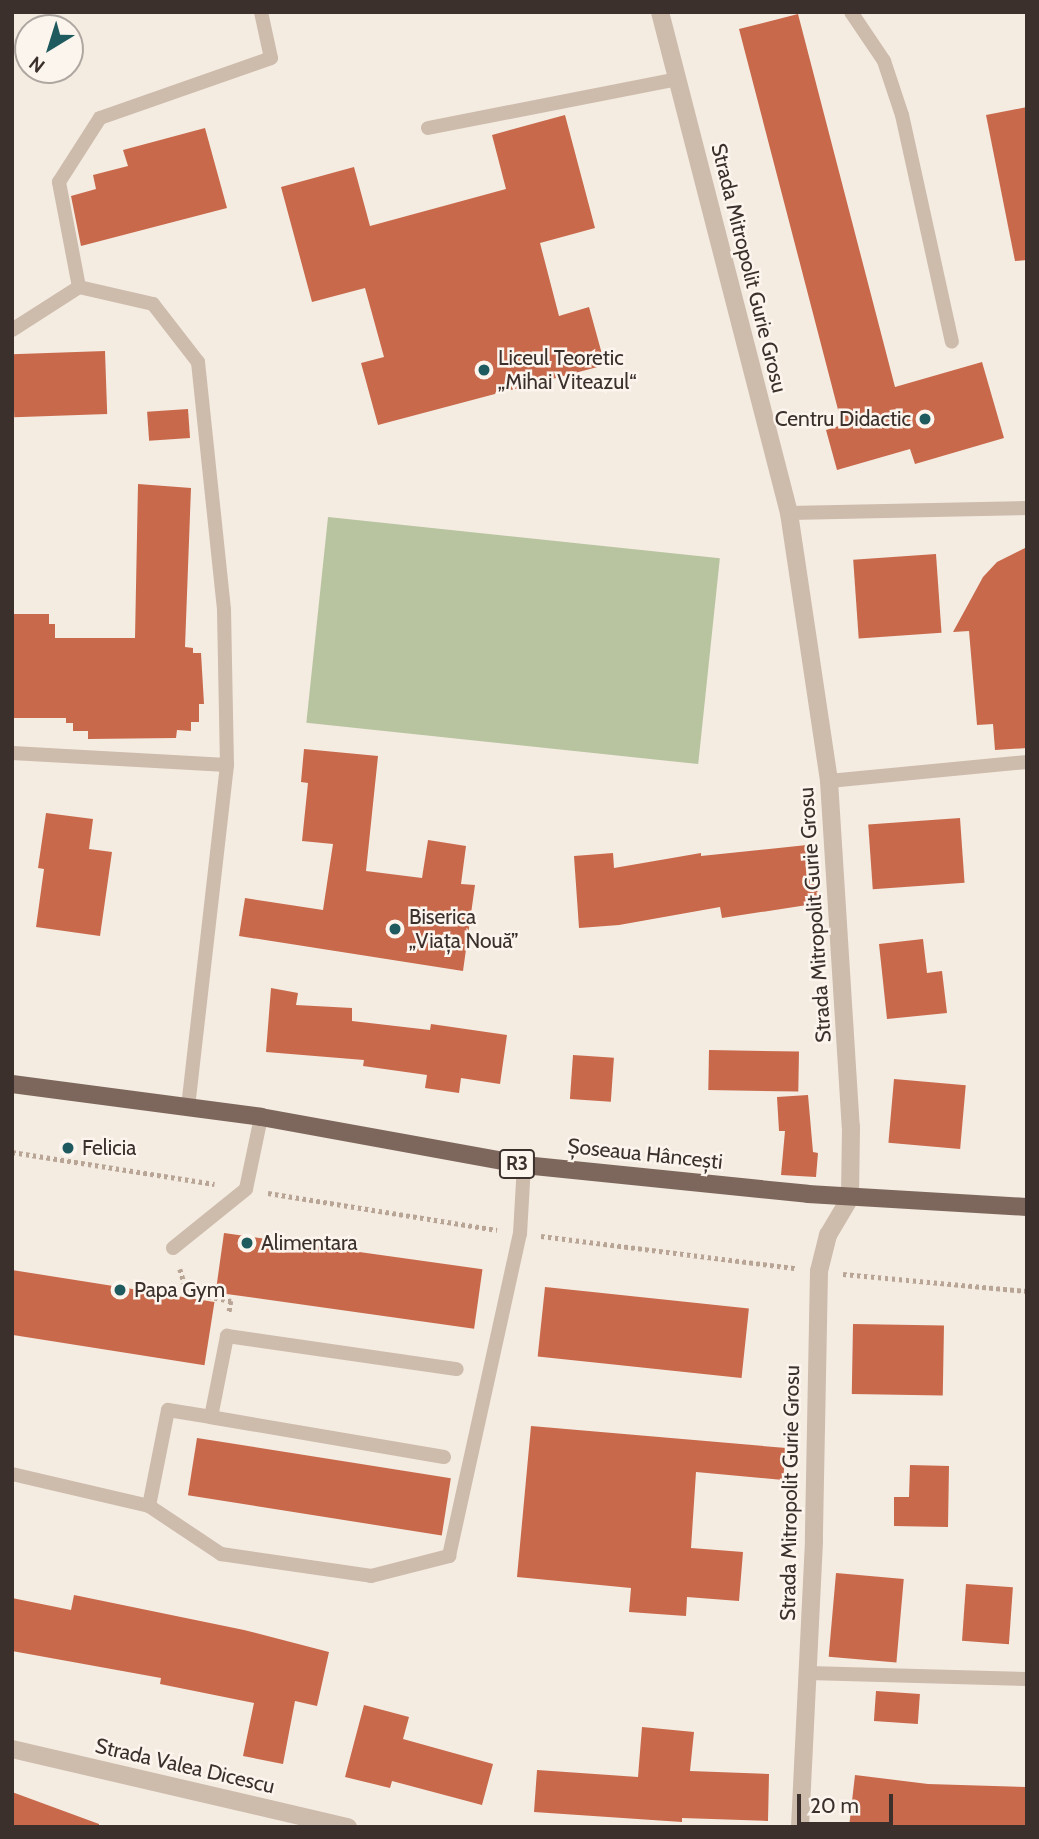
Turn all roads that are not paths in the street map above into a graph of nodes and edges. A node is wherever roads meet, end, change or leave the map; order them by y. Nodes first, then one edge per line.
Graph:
1 (261, 12) edge
2 (660, 12) edge
3 (852, 12) edge
4 (677, 79) junction
5 (428, 128) dead end
6 (79, 287) junction
7 (12, 330) edge
8 (952, 342) dead end
9 (1027, 508) edge
10 (789, 513) junction
11 (12, 753) edge
12 (1027, 762) edge
13 (227, 765) junction
14 (829, 781) junction
15 (12, 1084) edge
16 (188, 1107) junction
17 (261, 1117) junction
18 (524, 1165) junction
19 (850, 1198) junction
20 (1027, 1207) edge
21 (173, 1248) road end
22 (457, 1369) dead end
23 (211, 1417) junction
24 (444, 1457) dead end
25 (12, 1474) edge
26 (149, 1506) junction
27 (808, 1672) junction
28 (1027, 1679) edge
29 (12, 1749) edge
30 (348, 1827) edge
31 (800, 1827) edge

1 - 6 lane
2 - 4 street, Strada Mitropolit Gurie Grosu
3 - 8 lane
4 - 5 lane
4 - 10 street, Strada Mitropolit Gurie Grosu
6 - 7 lane
6 - 13 lane
9 - 10 lane
10 - 14 street, Strada Mitropolit Gurie Grosu
11 - 13 lane
12 - 14 lane
13 - 16 lane
14 - 19 street, Strada Mitropolit Gurie Grosu
15 - 16 main road, Șoseaua Hâncești / R3
16 - 17 main road, Șoseaua Hâncești / R3
17 - 18 main road, Șoseaua Hâncești / R3
17 - 21 lane
18 - 19 main road, Șoseaua Hâncești / R3
18 - 26 lane
19 - 20 main road, Șoseaua Hâncești / R3
19 - 27 street, Strada Mitropolit Gurie Grosu
22 - 23 lane
23 - 24 lane
23 - 26 lane
25 - 26 lane
27 - 28 lane
27 - 31 street, Strada Mitropolit Gurie Grosu
29 - 30 street, Strada Valea Dicescu

